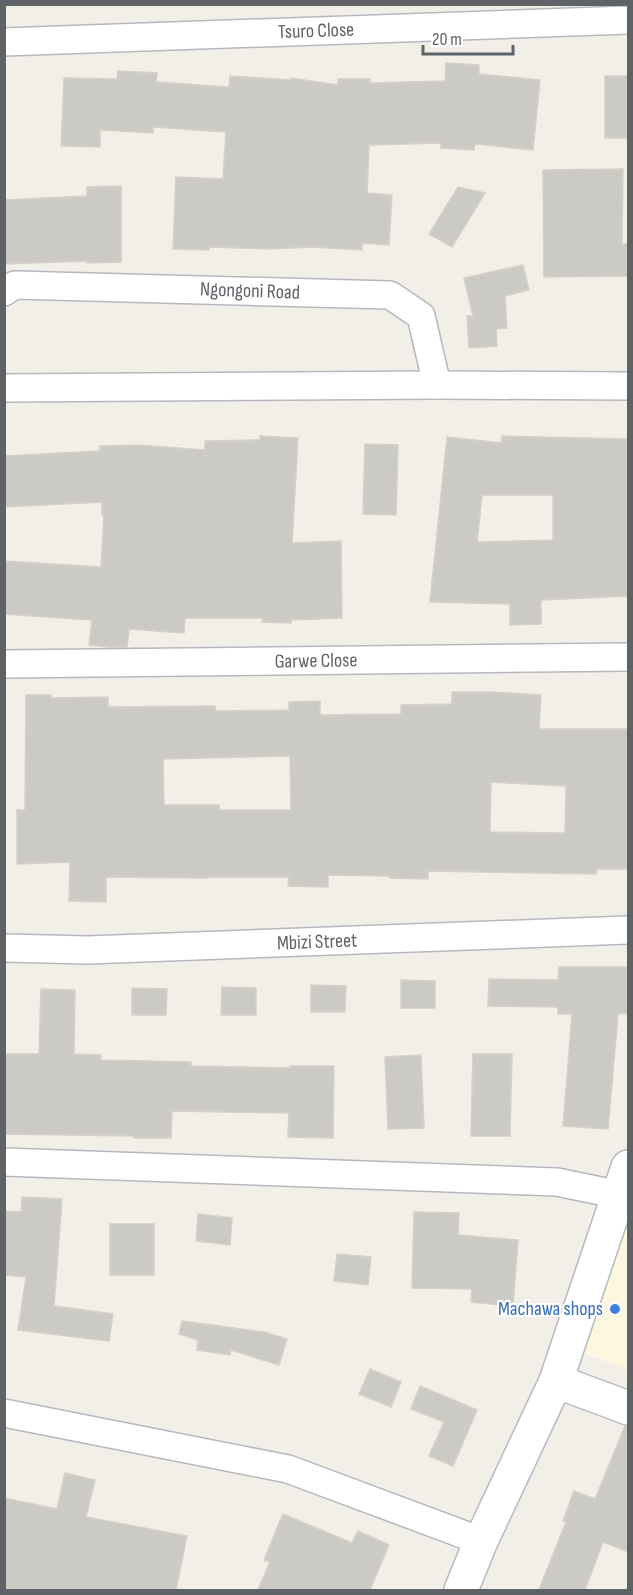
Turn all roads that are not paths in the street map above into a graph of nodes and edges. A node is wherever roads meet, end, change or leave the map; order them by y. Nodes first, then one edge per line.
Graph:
1 (628, 20) edge
2 (4, 42) edge
3 (4, 292) edge
4 (437, 385) junction
5 (628, 386) edge
6 (4, 388) edge
7 (628, 657) edge
8 (4, 664) edge
9 (628, 930) edge
10 (4, 948) edge
11 (4, 1162) edge
12 (624, 1181) edge
13 (556, 1381) junction
14 (628, 1408) edge
15 (4, 1413) edge
16 (481, 1541) junction
17 (461, 1590) edge

1 - 2 street, Tsuro Close
3 - 4 street, Ngongoni Road
4 - 5 street
4 - 6 street
7 - 8 street, Garwe Close
9 - 10 street, Mbizi Street
11 - 12 street
12 - 13 street
13 - 14 street
13 - 16 street
15 - 16 street
16 - 17 street

